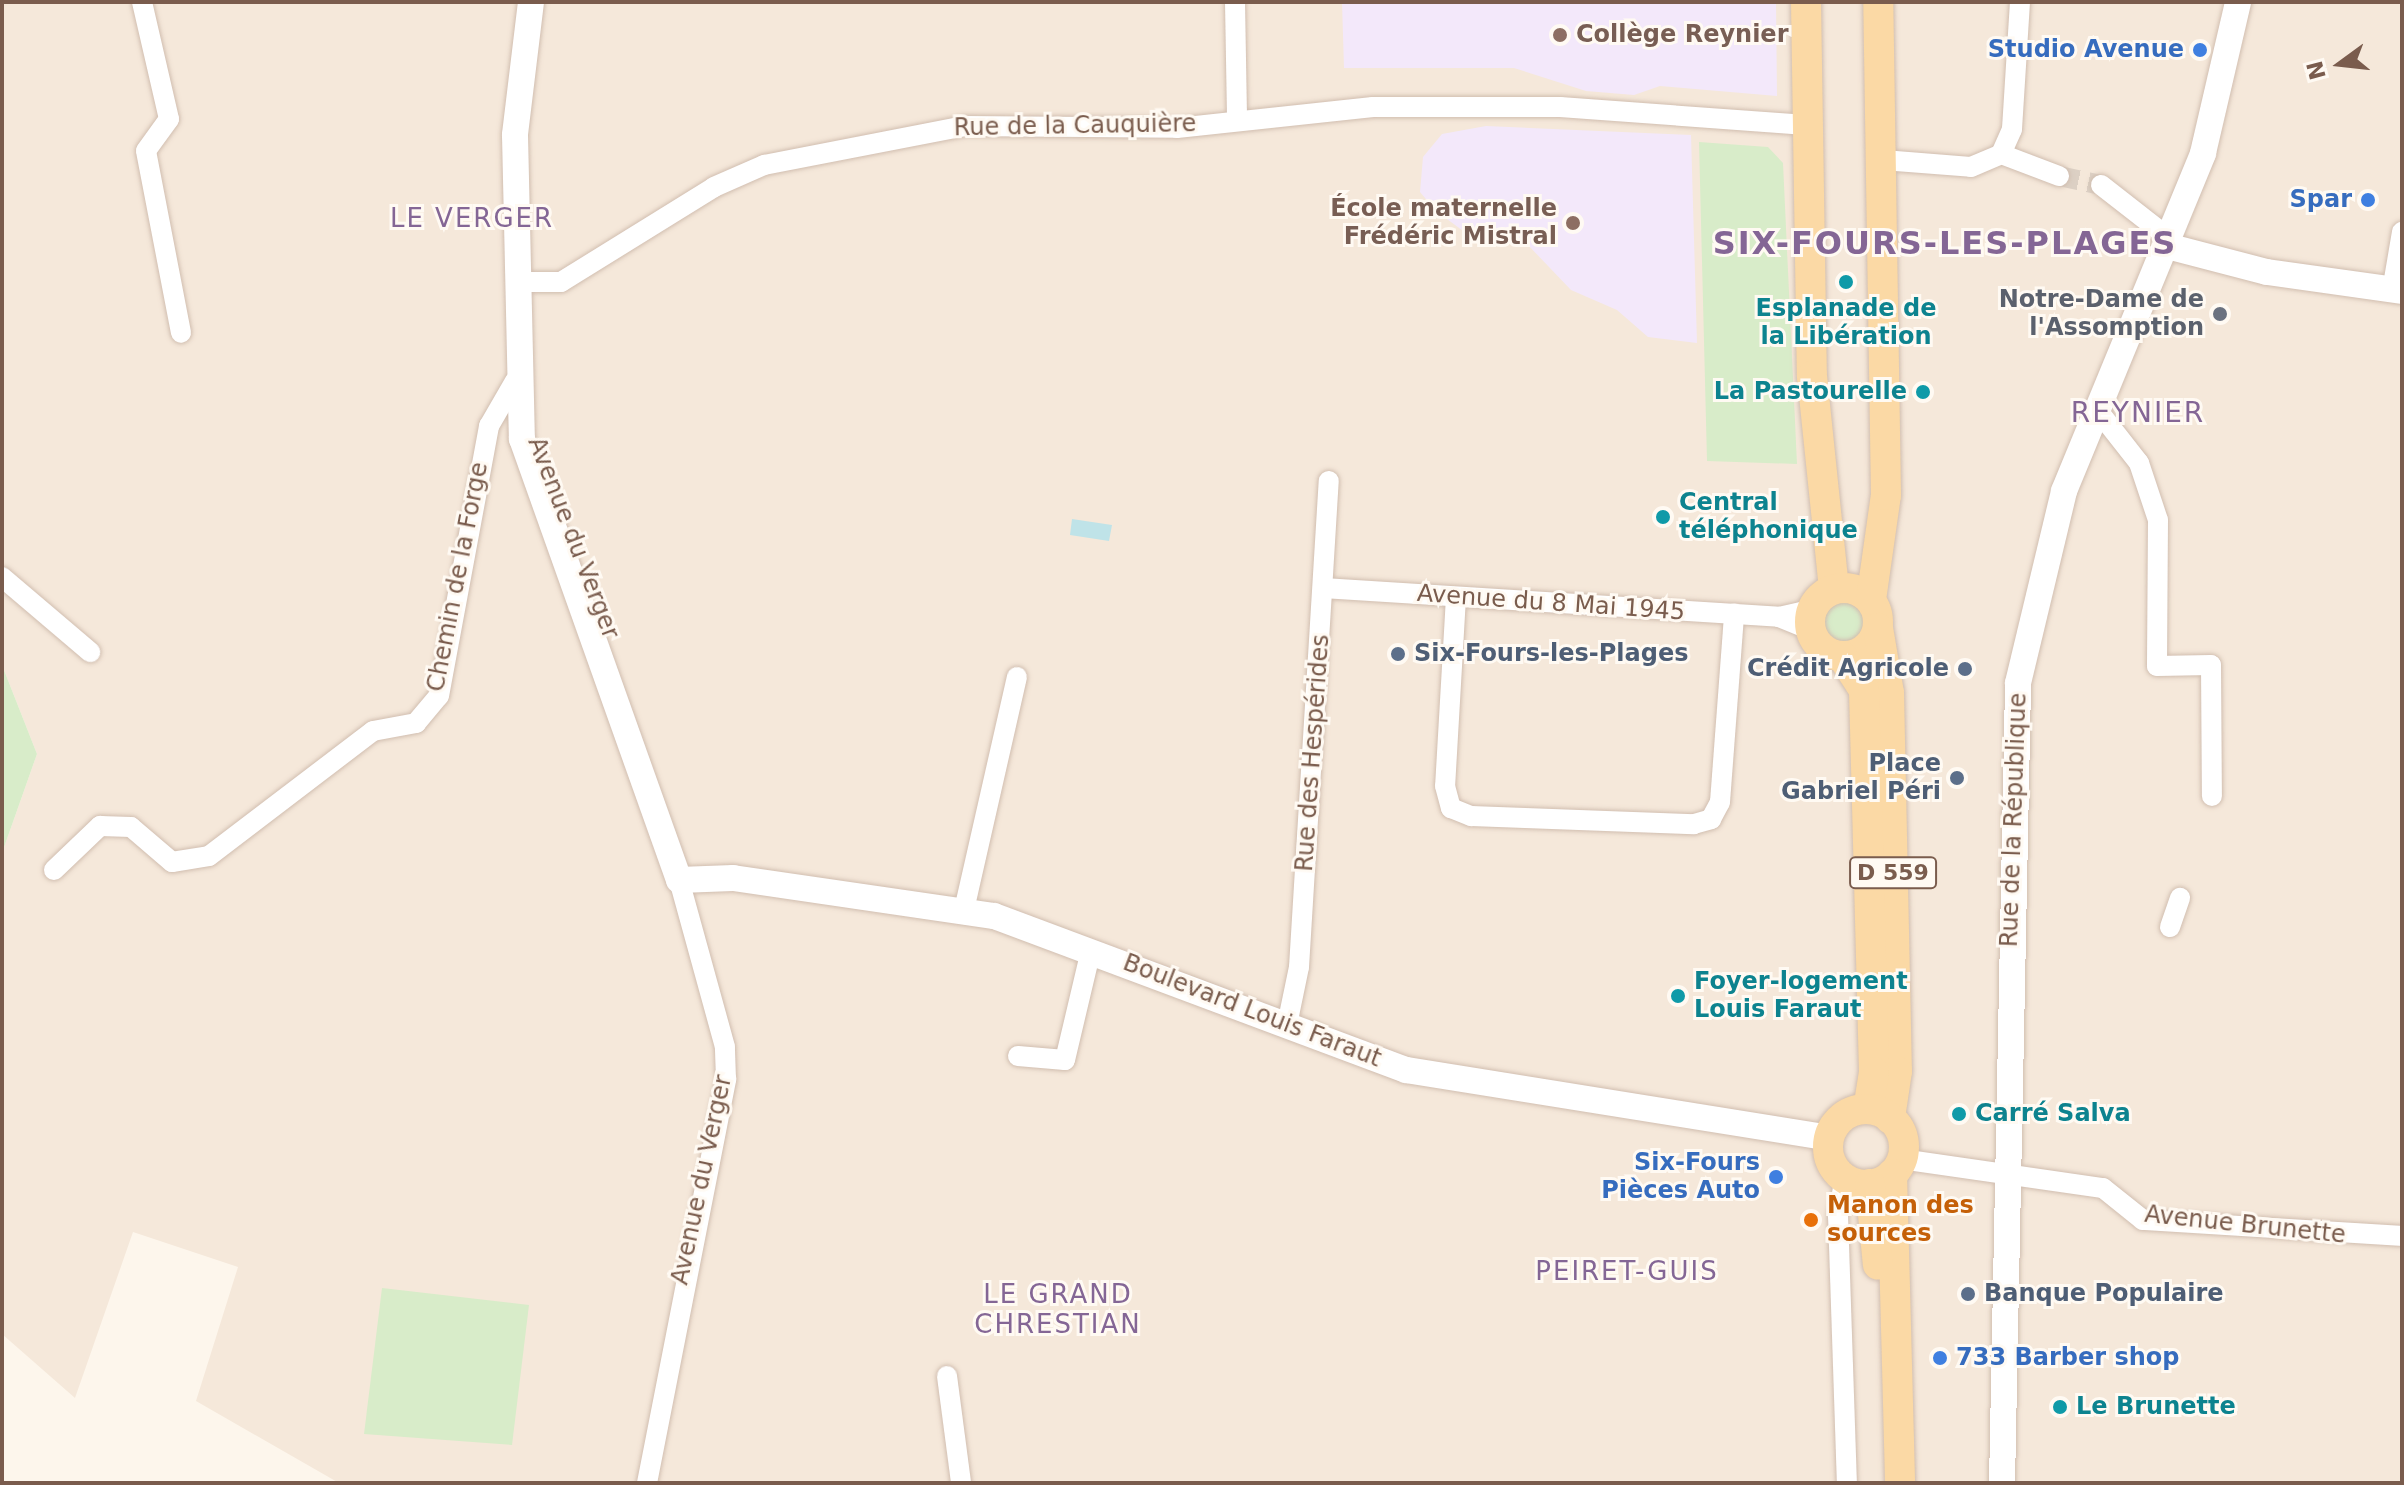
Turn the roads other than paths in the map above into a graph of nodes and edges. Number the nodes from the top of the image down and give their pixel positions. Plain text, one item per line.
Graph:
1 (142, 2) edge
2 (531, 2) edge
3 (1235, 2) edge
4 (1806, 2) edge
5 (1878, 2) edge
6 (2020, 2) edge
7 (2238, 2) edge
8 (1237, 118) junction
9 (1806, 125) junction
10 (2001, 154) junction
11 (1883, 160) junction
12 (2059, 176) tunnel mouth
13 (2101, 185) tunnel mouth
14 (2402, 232) edge
15 (2169, 242) junction
16 (523, 282) junction
17 (2397, 291) edge
18 (181, 333) dead end
19 (515, 381) junction
20 (2099, 412) junction
21 (1329, 481) dead end
22 (2, 577) edge
23 (1323, 588) junction
24 (1456, 597) junction
25 (1819, 609) junction
26 (1734, 614) junction
27 (1874, 614) junction
28 (90, 652) dead end
29 (1842, 656) junction
30 (1017, 677) dead end
31 (2212, 796) dead end
32 (54, 870) dead end
33 (679, 880) junction
34 (2180, 898) dead end
35 (964, 910) junction
36 (2170, 927) dead end
37 (1091, 950) junction
38 (1287, 1025) junction
39 (1018, 1056) dead end
40 (1879, 1113) junction
41 (1829, 1138) junction
42 (2003, 1171) junction
43 (1877, 1174) junction
44 (2402, 1236) edge
45 (947, 1376) dead end
46 (647, 1483) edge
47 (961, 1483) edge
48 (1847, 1483) edge
49 (1883, 1483) edge
50 (1900, 1483) edge
51 (2002, 1483) edge

1 - 18 street
2 - 16 street, Avenue du Verger
3 - 8 street
4 - 9 main road
5 - 11 main road, D 559
6 - 10 street
7 - 15 street, Rue de la République
8 - 9 street, Rue de la Cauquière
8 - 16 street, Rue de la Cauquière
9 - 25 main road
10 - 11 street
10 - 12 street
11 - 27 main road, D 559
13 - 15 street
14 - 17 street
15 - 17 street
15 - 20 street, Rue de la République
16 - 19 street, Avenue du Verger
19 - 32 street, Chemin de la Forge
19 - 33 street, Avenue du Verger
20 - 31 street
20 - 42 street, Rue de la République
21 - 23 street, Rue des Hespérides
22 - 28 street
23 - 24 street, Avenue du 8 Mai 1945
23 - 38 street, Rue des Hespérides
24 - 26 street, Avenue du 8 Mai 1945
24 - 26 street
25 - 26 street, Avenue du 8 Mai 1945
25 - 27 main road
25 - 29 main road
27 - 29 main road
27 - 40 main road, D 559
29 - 40 main road, D 559
30 - 35 street
33 - 35 street, Boulevard Louis Faraut
33 - 46 street, Avenue du Verger
34 - 36 street
35 - 37 street, Boulevard Louis Faraut
37 - 38 street, Boulevard Louis Faraut
37 - 39 street
38 - 41 street, Boulevard Louis Faraut
40 - 41 main road
40 - 43 main road
41 - 43 main road
42 - 43 street, Avenue Brunette
42 - 44 street, Avenue Brunette
42 - 51 street, Rue de la République
43 - 48 street
43 - 49 main road
43 - 50 main road
45 - 47 street

